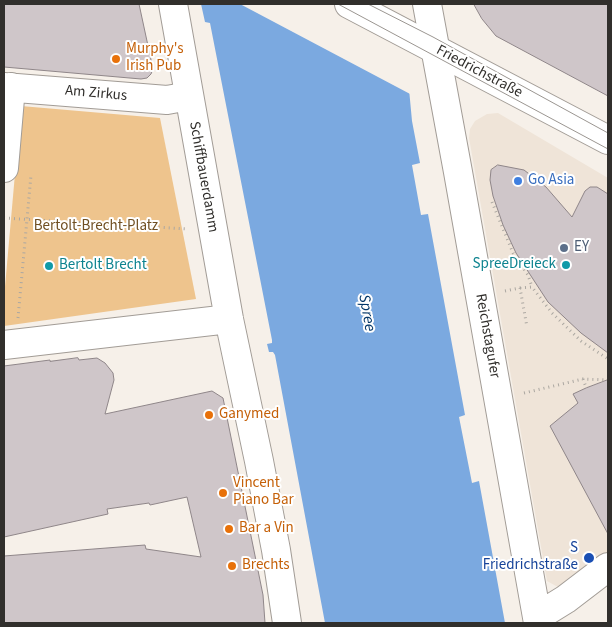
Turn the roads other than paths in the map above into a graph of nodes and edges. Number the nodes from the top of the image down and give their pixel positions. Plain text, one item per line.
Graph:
1 (173, 4) edge
2 (349, 4) edge
3 (427, 4) edge
4 (426, 44) junction
5 (7, 87) edge
6 (189, 96) junction
7 (608, 140) edge
8 (4, 168) edge
9 (229, 319) junction
10 (11, 334) edge
11 (608, 567) edge
12 (537, 620) edge
13 (287, 623) edge

1 - 6 street, Schiffbauerdamm
2 - 4 street, Friedrichstraße
3 - 4 street, Reichstagufer
4 - 7 street, Friedrichstraße
4 - 12 street, Reichstagufer
5 - 6 street, Am Zirkus
5 - 8 street
6 - 9 street, Schiffbauerdamm
9 - 10 street
9 - 13 street, Schiffbauerdamm
11 - 12 street

